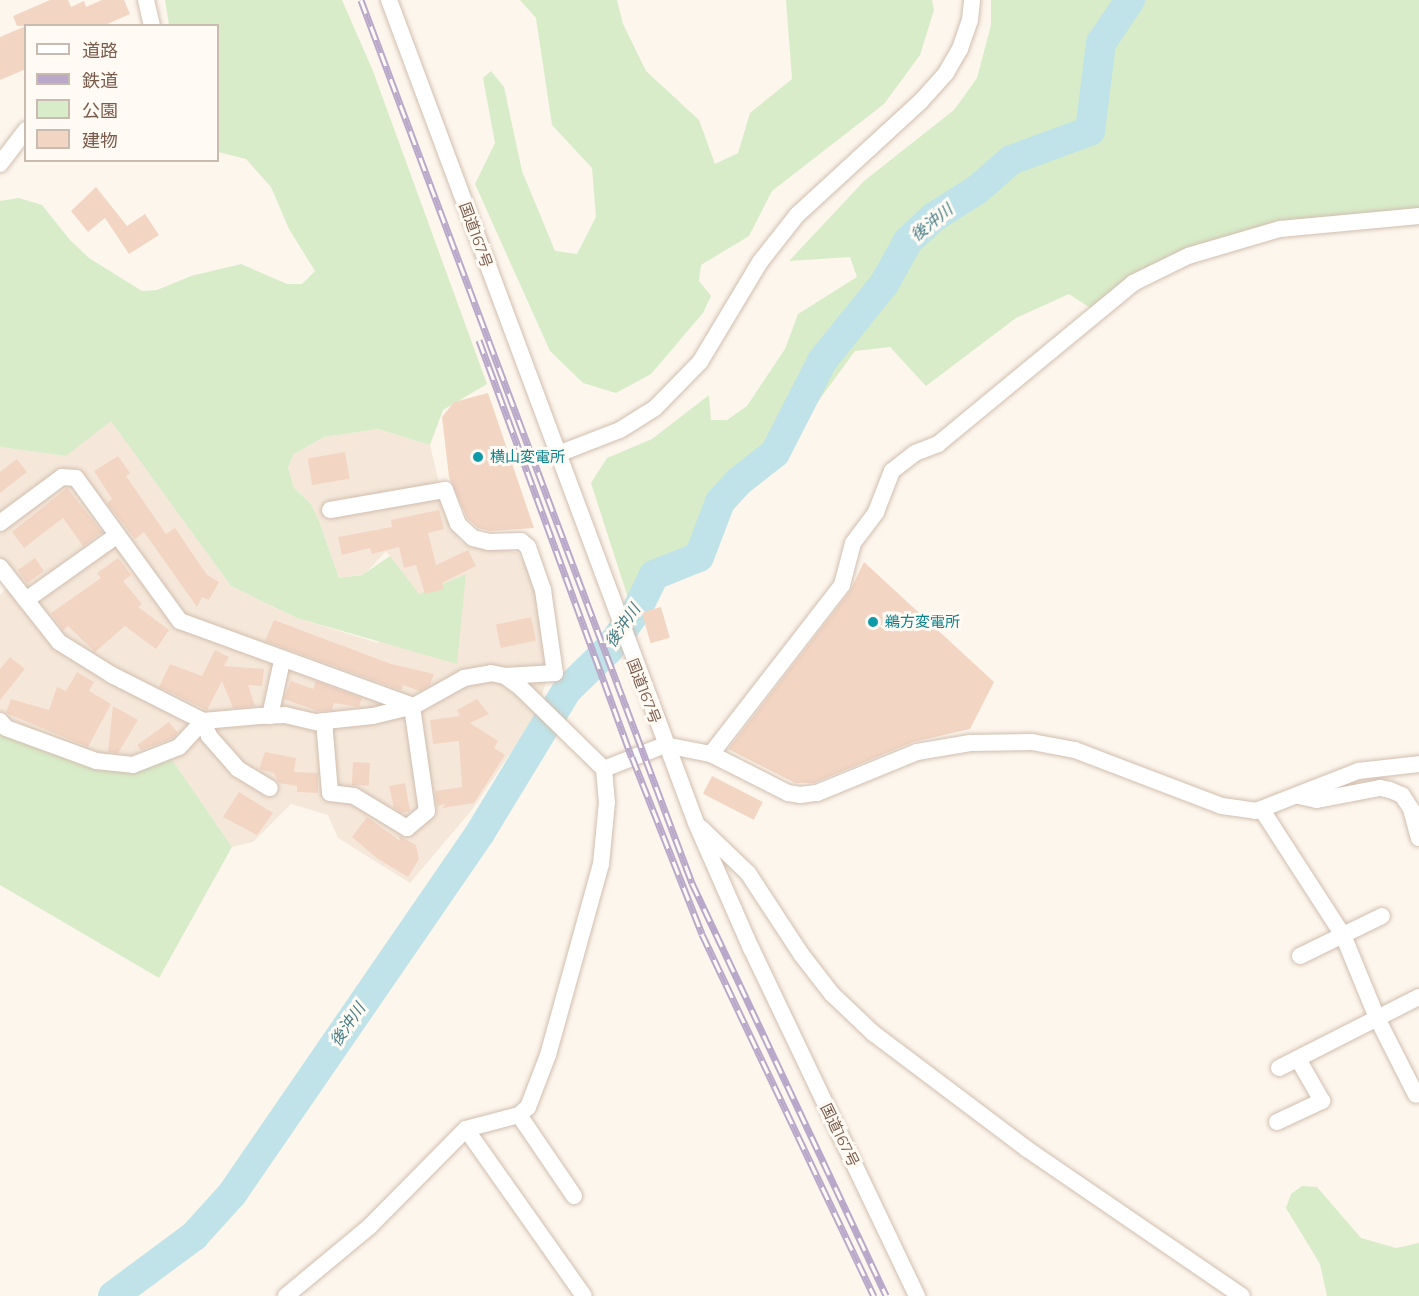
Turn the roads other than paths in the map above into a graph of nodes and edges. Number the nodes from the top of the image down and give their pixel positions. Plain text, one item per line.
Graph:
1 (146, 0) edge
2 (388, 0) edge
3 (972, 0) edge
4 (152, 24) edge
5 (24, 133) edge
6 (0, 164) edge
7 (1419, 216) edge
8 (558, 454) junction
9 (330, 510) dead end
10 (0, 523) edge
11 (116, 536) junction
12 (0, 567) edge
13 (26, 600) junction
14 (282, 661) junction
15 (505, 676) junction
16 (413, 707) junction
17 (270, 716) junction
18 (0, 721) edge
19 (203, 721) junction
20 (324, 721) junction
21 (665, 745) junction
22 (711, 754) junction
23 (1419, 764) edge
24 (604, 769) junction
25 (270, 788) dead end
26 (1299, 796) junction
27 (1262, 810) junction
28 (696, 823) junction
29 (1419, 838) edge
30 (1382, 916) dead end
31 (1343, 935) junction
32 (1300, 956) dead end
33 (1419, 997) edge
34 (1377, 1018) junction
35 (1299, 1059) junction
36 (1279, 1068) dead end
37 (1416, 1095) dead end
38 (519, 1115) junction
39 (1277, 1122) dead end
40 (466, 1129) junction
41 (574, 1196) dead end
42 (286, 1296) edge
43 (584, 1296) edge
44 (917, 1296) edge
45 (1242, 1296) edge

1 - 4 street
2 - 8 street, 国道167号
3 - 8 street
5 - 6 street
7 - 22 street
8 - 21 street, 国道167号
9 - 15 street
10 - 11 street
11 - 13 street
11 - 14 street
12 - 13 street
13 - 19 street
14 - 16 street
14 - 17 street
15 - 16 street
15 - 24 street
16 - 20 street
16 - 20 street
17 - 19 street
17 - 20 street
18 - 19 street
19 - 25 street
21 - 22 street
21 - 24 street
21 - 28 street, 国道167号
22 - 27 street
23 - 26 street
24 - 38 street
26 - 27 street
26 - 29 street
27 - 31 street
28 - 44 street, 国道167号
28 - 45 street
30 - 31 street
31 - 32 street
31 - 34 street
33 - 34 street
34 - 35 street
34 - 37 street
35 - 36 street
35 - 39 street
38 - 40 street
38 - 41 street
40 - 42 street
40 - 43 street

